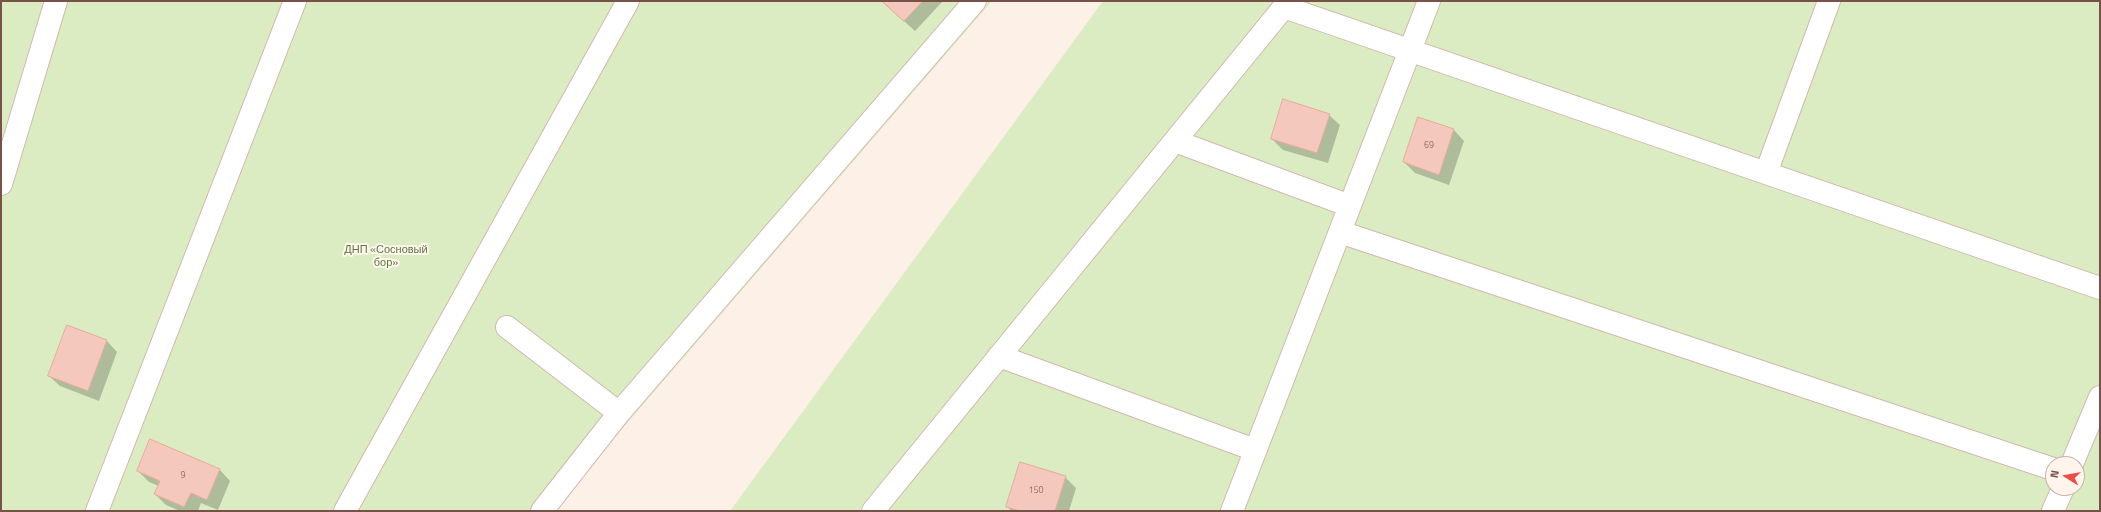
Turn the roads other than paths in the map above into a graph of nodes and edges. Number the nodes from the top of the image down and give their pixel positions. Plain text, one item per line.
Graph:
1 (56, 1) edge
2 (296, 1) edge
3 (628, 1) edge
4 (975, 1) edge
5 (1429, 1) edge
6 (1829, 1) edge
7 (1410, 51) junction
8 (1175, 141) junction
9 (1766, 173) junction
10 (1, 184) edge
11 (1350, 206) junction
12 (1340, 232) junction
13 (2100, 288) edge
14 (506, 327) dead end
15 (999, 356) junction
16 (2100, 397) edge
17 (618, 413) junction
18 (1255, 450) junction
19 (2075, 456) edge
20 (2045, 466) edge
21 (2059, 496) edge
22 (1238, 509) edge
23 (97, 511) edge
24 (345, 511) edge
25 (542, 511) edge
26 (873, 511) edge
27 (2053, 511) edge

1 - 10 lane
2 - 23 lane
3 - 24 lane
4 - 17 lane
5 - 7 lane
6 - 9 lane
7 - 8 lane
7 - 9 lane
7 - 11 lane
8 - 11 lane
8 - 15 lane
9 - 13 lane
11 - 12 lane
12 - 18 lane
12 - 20 lane
14 - 17 lane
15 - 18 lane
15 - 26 lane
16 - 19 lane
17 - 25 lane
18 - 22 lane
21 - 27 lane

